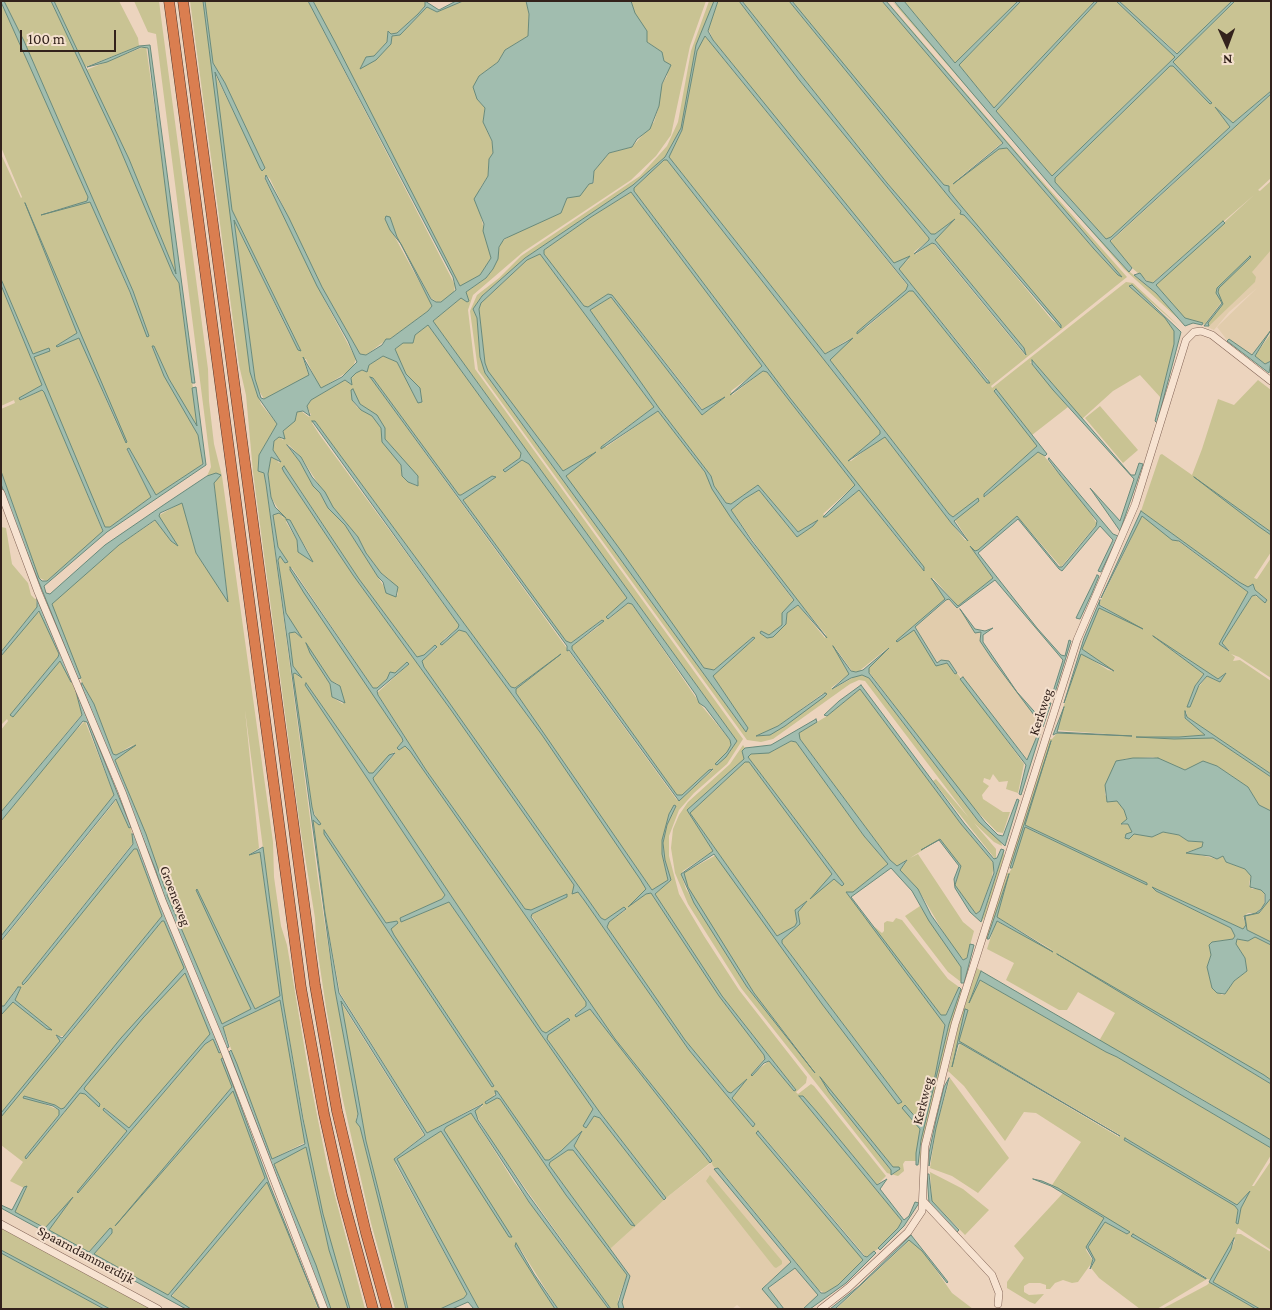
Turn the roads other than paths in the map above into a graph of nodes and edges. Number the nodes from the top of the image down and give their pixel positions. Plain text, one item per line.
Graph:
1 (169, 1) edge
2 (183, 1) edge
3 (1271, 381) edge
4 (1, 493) edge
5 (924, 1202) junction
6 (934, 1216) junction
7 (919, 1218) junction
8 (1, 1224) edge
9 (998, 1304) dead end
10 (158, 1309) edge
11 (324, 1309) edge
12 (373, 1309) edge
13 (387, 1309) edge
14 (821, 1309) edge

1 - 12 highway
2 - 13 highway
3 - 5 street, Kerkweg
4 - 11 street, Groeneweg
5 - 6 street
5 - 7 street, Kerkweg
6 - 7 street
6 - 9 street
7 - 14 street, Kerkweg
8 - 10 street, Spaarndammerdijk

